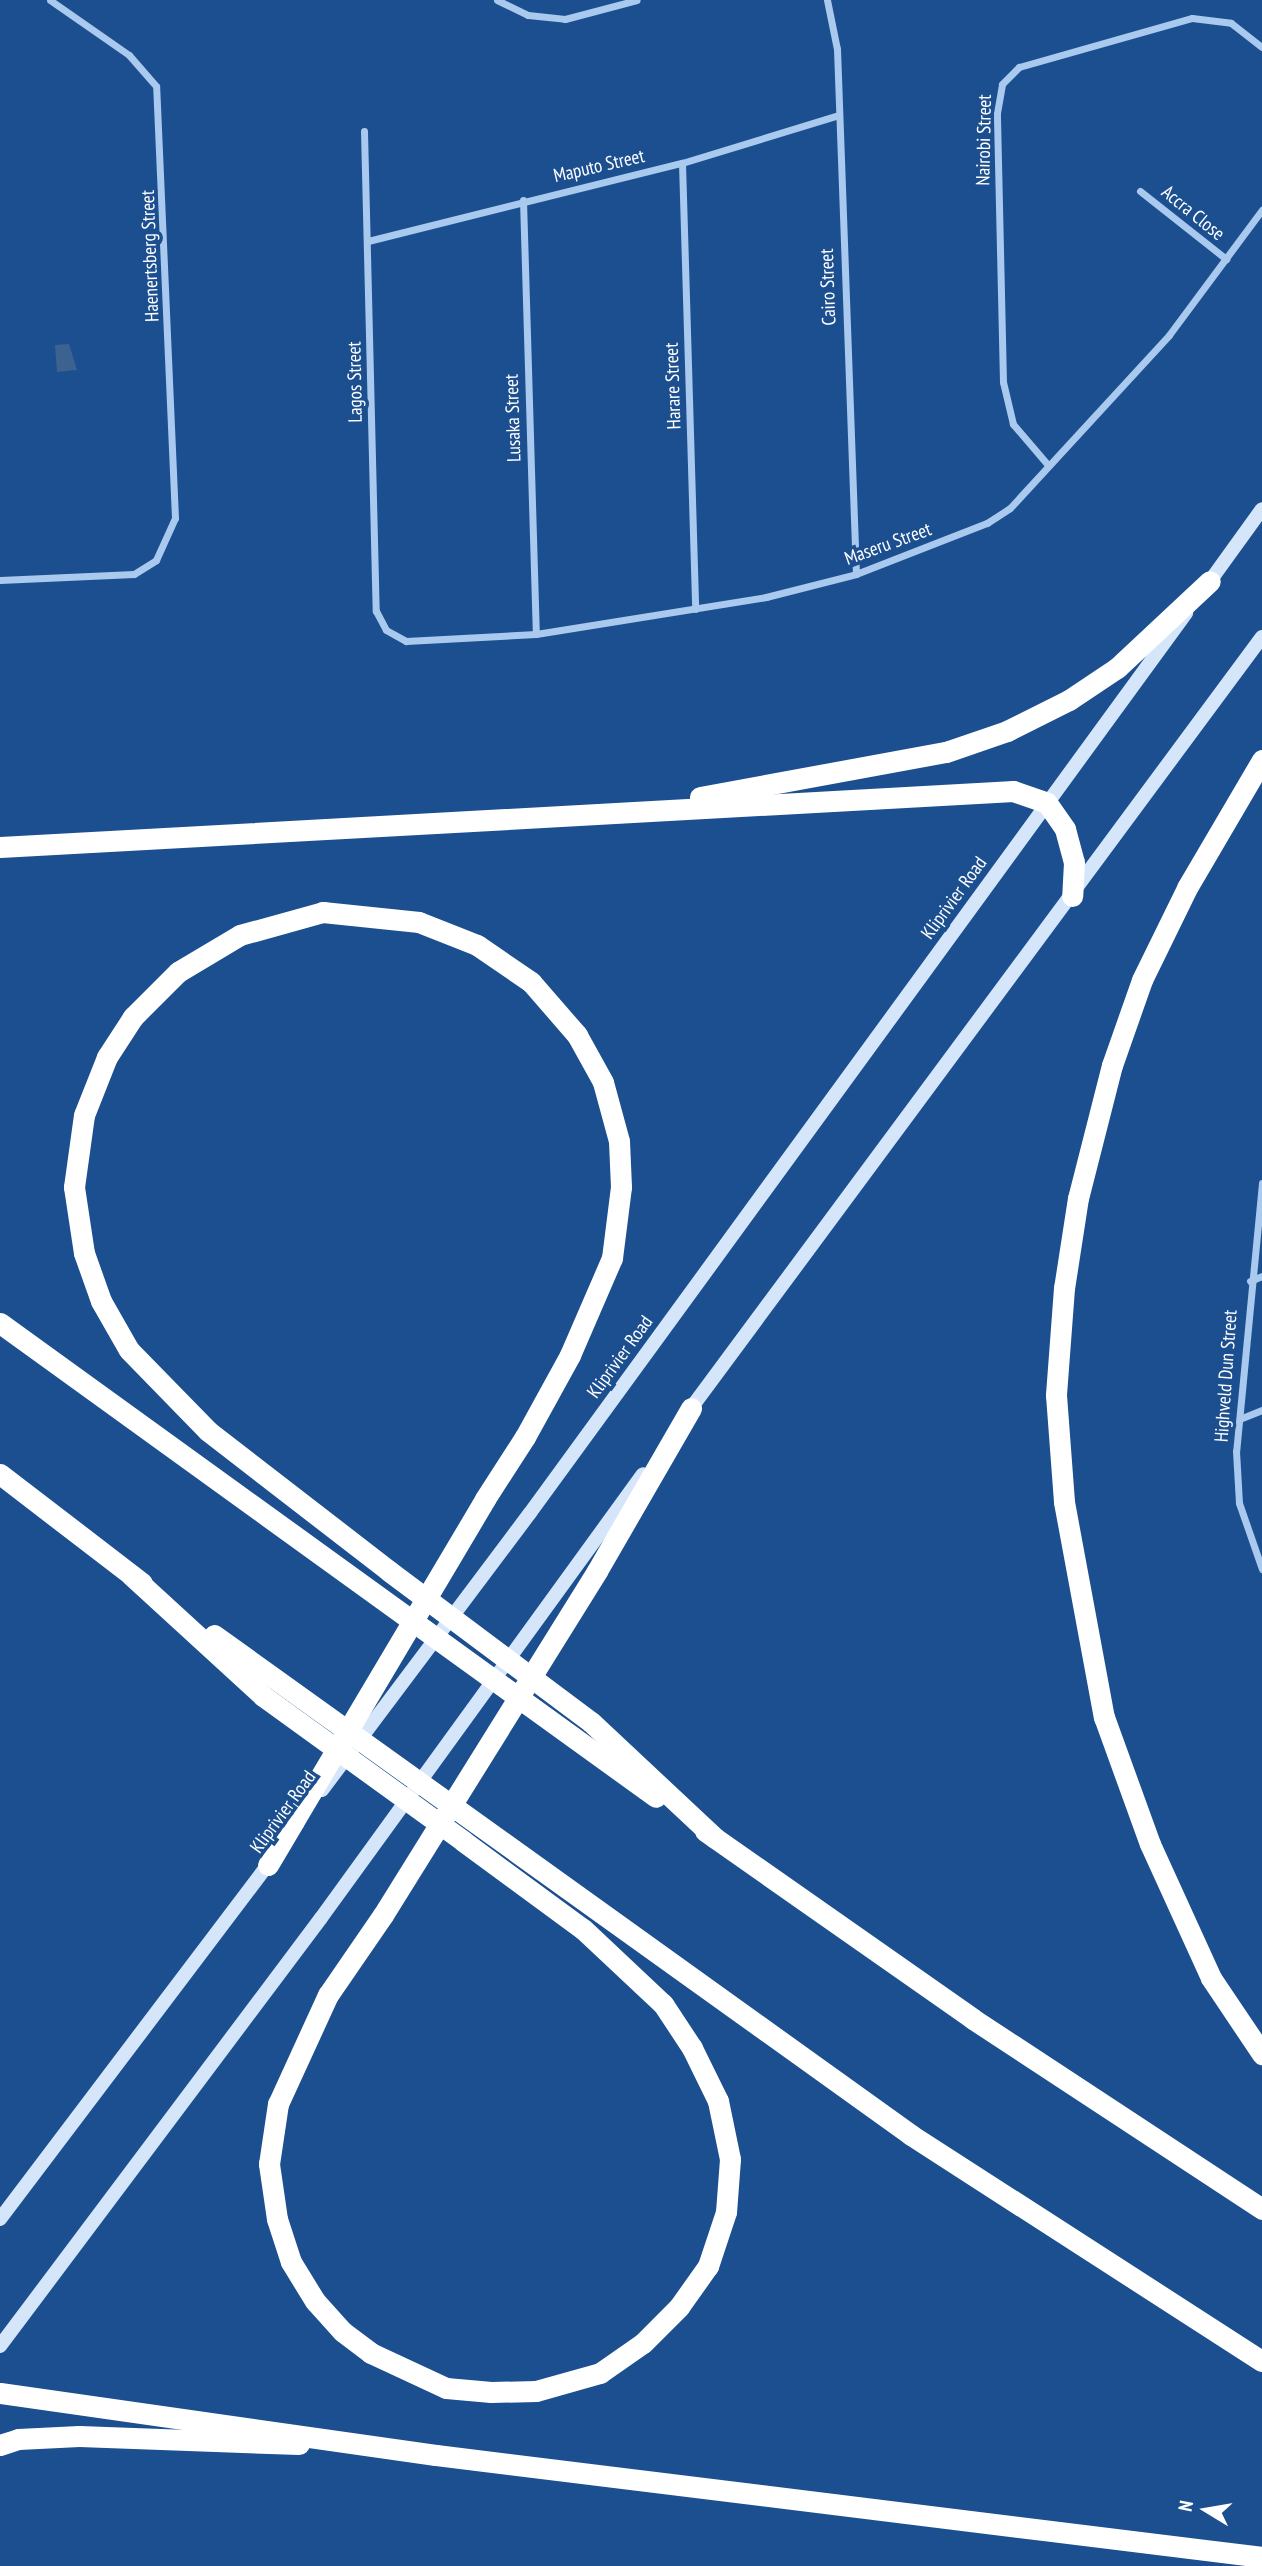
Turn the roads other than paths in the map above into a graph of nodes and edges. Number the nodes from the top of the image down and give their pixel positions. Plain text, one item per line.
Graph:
1 (50, 0) edge
2 (497, 0) edge
3 (638, 0) edge
4 (827, 0) edge
5 (1262, 47) edge
6 (836, 116) junction
7 (364, 131) dead end
8 (682, 163) junction
9 (1140, 191) dead end
10 (523, 200) junction
11 (1262, 210) edge
12 (368, 241) junction
13 (1226, 259) junction
14 (1048, 465) junction
15 (1262, 509) edge
16 (856, 574) junction
17 (0, 580) edge
18 (1210, 581) junction
19 (695, 609) junction
20 (386, 630) joint
21 (536, 634) junction
22 (1262, 637) edge
23 (1262, 760) edge
24 (1047, 803) junction
25 (643, 808) junction
26 (0, 846) edge
27 (1072, 896) junction
28 (1262, 1182) edge
29 (1262, 1276) edge
30 (1250, 1281) junction
31 (0, 1322) edge
32 (691, 1408) joint
33 (1262, 1410) edge
34 (1242, 1418) junction
35 (0, 1474) edge
36 (1262, 1547) edge
37 (1254, 1550) junction
38 (588, 1567) junction
39 (1262, 1569) edge
40 (131, 1575) junction
41 (295, 1823) junction
42 (715, 1838) junction
43 (268, 1865) joint
44 (1262, 2054) edge
45 (1262, 2209) edge
46 (0, 2219) edge
47 (0, 2346) edge
48 (1262, 2361) edge
49 (0, 2393) edge
50 (381, 2444) junction
51 (0, 2445) edge
52 (1262, 2557) edge

1 - 17 street, Haenertsberg Street
2 - 3 street
4 - 6 street, Cairo Street
5 - 14 street, Nairobi Street
6 - 8 street, Maputo Street
6 - 16 street, Cairo Street
7 - 12 street, Lagos Street
8 - 10 street, Maputo Street
8 - 19 street, Harare Street
9 - 13 street, Accra Close
10 - 12 street, Maputo Street
10 - 21 street, Lusaka Street
11 - 13 street, Maseru Street
12 - 20 street, Lagos Street
13 - 14 street, Maseru Street
14 - 16 street, Maseru Street
15 - 18 main road, Kliprivier Road
16 - 19 street, Maseru Street
18 - 24 main road, Kliprivier Road
18 - 25 highway
19 - 21 street, Maseru Street
20 - 21 street, Maseru Street
22 - 27 main road
23 - 44 highway
24 - 25 highway
24 - 27 highway
24 - 41 main road, Kliprivier Road
25 - 26 highway
27 - 32 main road
28 - 30 street, Highveld Dun Street
29 - 30 street
30 - 34 street, Highveld Dun Street
31 - 42 highway
32 - 38 highway
33 - 34 street
34 - 37 street, Highveld Dun Street
35 - 40 highway
36 - 37 street
37 - 39 street, Highveld Dun Street
38 - 40 highway
38 - 47 main road
40 - 48 highway
41 - 42 highway
41 - 43 highway
42 - 45 highway
43 - 46 main road, Kliprivier Road
49 - 50 highway
50 - 51 highway
50 - 52 highway

